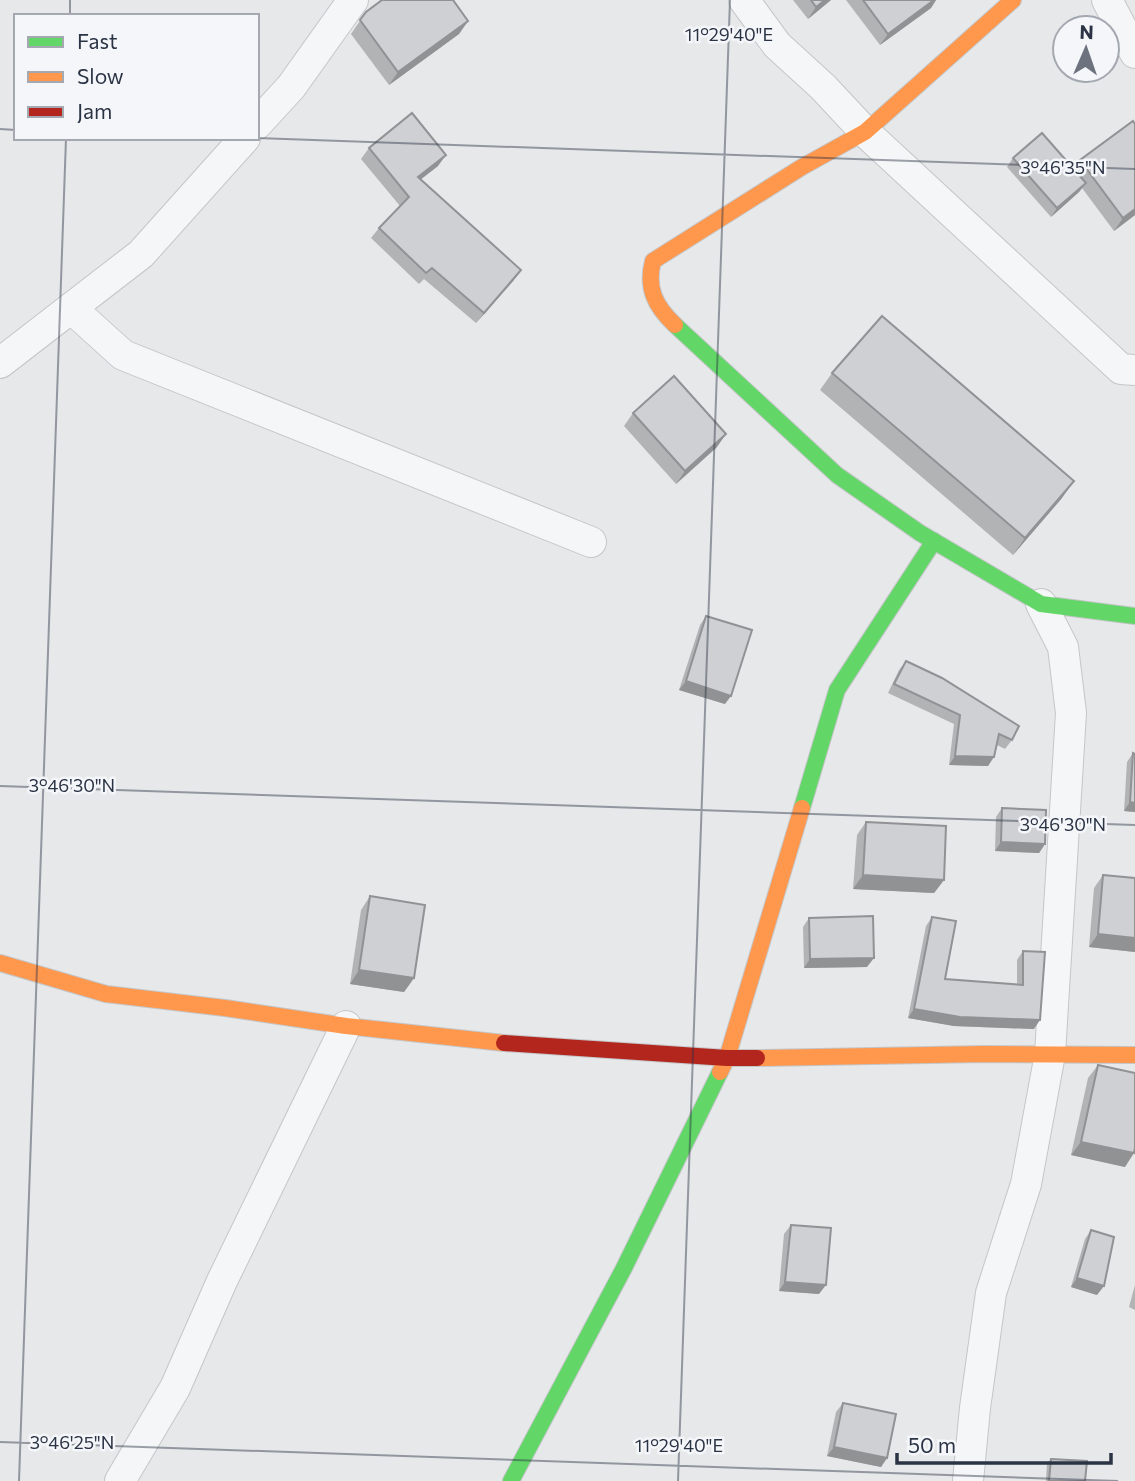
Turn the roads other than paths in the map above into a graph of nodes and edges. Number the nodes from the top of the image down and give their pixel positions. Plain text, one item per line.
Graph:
1 (353, 0) edge
2 (744, 0) edge
3 (1013, 0) edge
4 (1107, 0) edge
5 (1135, 53) edge
6 (259, 122) edge
7 (864, 132) junction
8 (243, 140) edge
9 (71, 308) junction
10 (0, 363) edge
11 (1135, 370) edge
12 (934, 541) junction
13 (591, 542) dead end
14 (1041, 604) junction
15 (1135, 616) edge
16 (0, 964) edge
17 (346, 1026) junction
18 (1050, 1054) junction
19 (1135, 1055) edge
20 (727, 1058) junction
21 (120, 1481) edge
22 (511, 1481) edge
23 (968, 1481) edge

1 - 6 street
2 - 7 street
3 - 7 street
4 - 5 street
7 - 11 street
7 - 12 street
8 - 9 street
9 - 10 street
9 - 13 street
12 - 14 street
12 - 20 street
14 - 15 street
14 - 18 street
16 - 17 street
17 - 20 street
17 - 21 street
18 - 19 street
18 - 20 street
18 - 23 street
20 - 22 street

